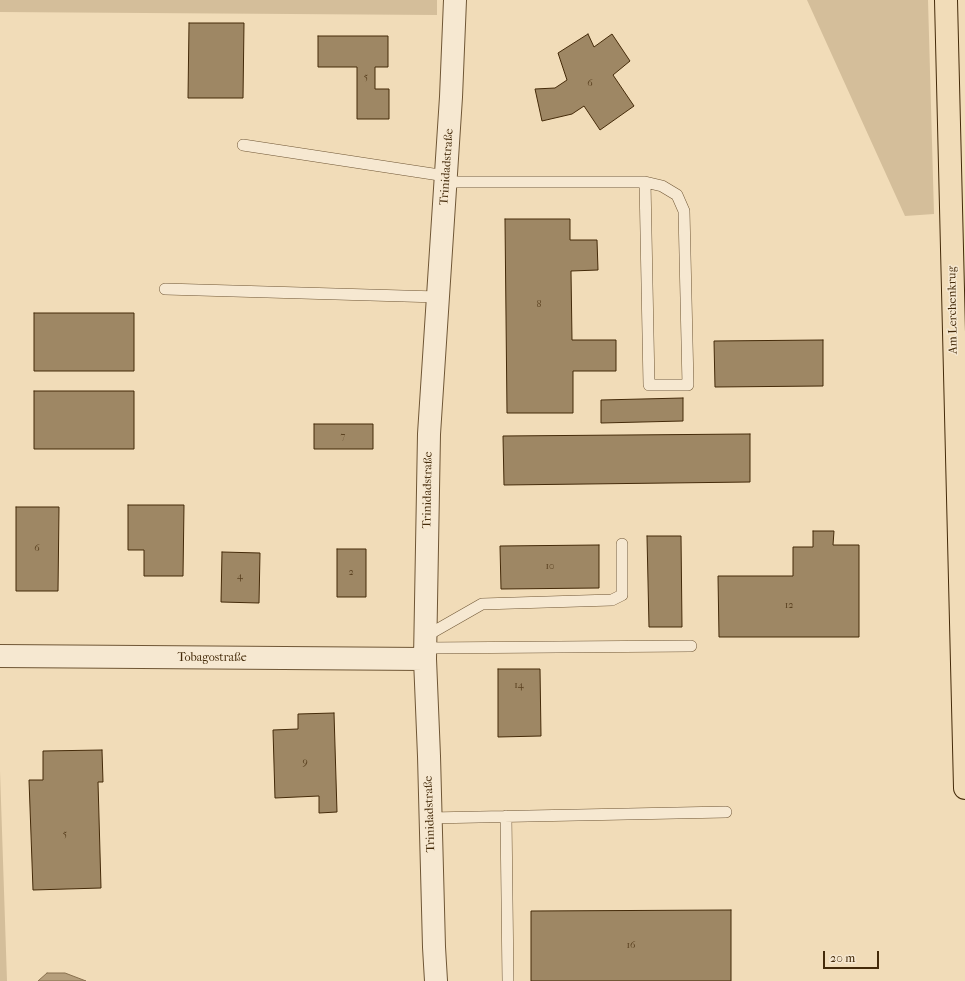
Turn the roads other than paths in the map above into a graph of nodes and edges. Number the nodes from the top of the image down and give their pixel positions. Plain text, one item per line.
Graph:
1 (455, 0) edge
2 (946, 0) edge
3 (243, 145) dead end
4 (446, 179) junction
5 (645, 182) junction
6 (165, 289) dead end
7 (438, 297) junction
8 (622, 544) dead end
9 (691, 646) dead end
10 (425, 648) junction
11 (0, 656) edge
12 (965, 788) edge
13 (726, 812) dead end
14 (506, 816) junction
15 (430, 818) junction
16 (436, 981) edge
17 (508, 981) edge

1 - 4 street, Trinidadstraße
2 - 12 main road, Am Lerchenkrug
3 - 4 lane
4 - 5 lane
4 - 7 street, Trinidadstraße
5 - 5 lane
6 - 7 lane
7 - 10 street, Trinidadstraße
8 - 10 lane
9 - 10 lane
10 - 11 street, Tobagostraße
10 - 15 street, Trinidadstraße
13 - 14 lane
14 - 15 lane
14 - 17 lane
15 - 16 street, Trinidadstraße

